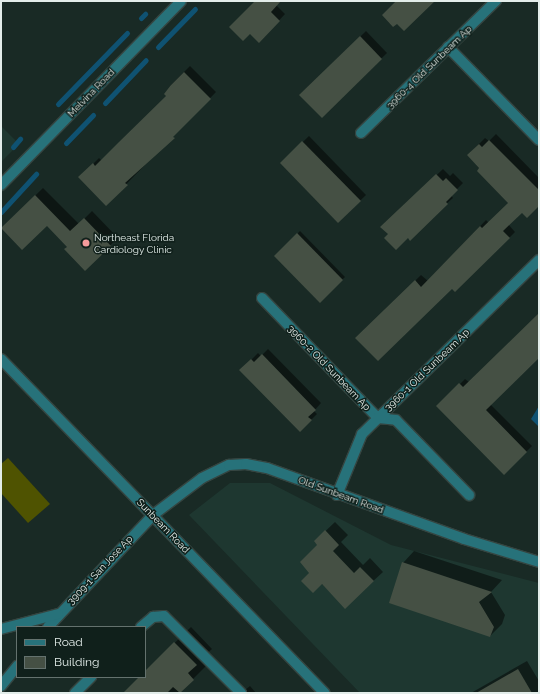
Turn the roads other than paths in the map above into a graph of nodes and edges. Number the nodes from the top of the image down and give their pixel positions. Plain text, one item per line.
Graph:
1 (181, 1) edge
2 (496, 1) edge
3 (448, 47) junction
4 (361, 133) dead end
5 (539, 140) edge
6 (1, 185) edge
7 (539, 260) edge
8 (262, 298) dead end
9 (1, 359) edge
10 (378, 418) junction
11 (337, 495) junction
12 (469, 495) dead end
13 (153, 516) junction
14 (539, 562) edge
15 (58, 614) junction
16 (49, 626) edge
17 (142, 626) edge
18 (1, 629) edge
19 (16, 667) edge
20 (90, 678) edge
21 (1, 686) edge
22 (75, 693) edge
23 (240, 693) edge
24 (325, 693) edge

1 - 6 street, Melvina Road
2 - 3 street, 3960-4 Old Sunbeam Ap
3 - 4 street, 3960-4 Old Sunbeam Ap
3 - 5 street
7 - 10 street, 3960-1 Old Sunbeam Ap
8 - 10 street, 3960-2 Old Sunbeam Ap
9 - 13 street, Sunbeam Road
10 - 11 street, 3960-1 Old Sunbeam Ap
10 - 12 street, 3960-2 Old Sunbeam Ap
11 - 13 street, Old Sunbeam Road
11 - 14 street, Old Sunbeam Road
13 - 15 street, 3909-1 San Jose Ap
13 - 24 street, Sunbeam Road
15 - 16 street, 3909-1 San Jose Ap
15 - 18 street
17 - 23 street
19 - 21 street
20 - 22 street

